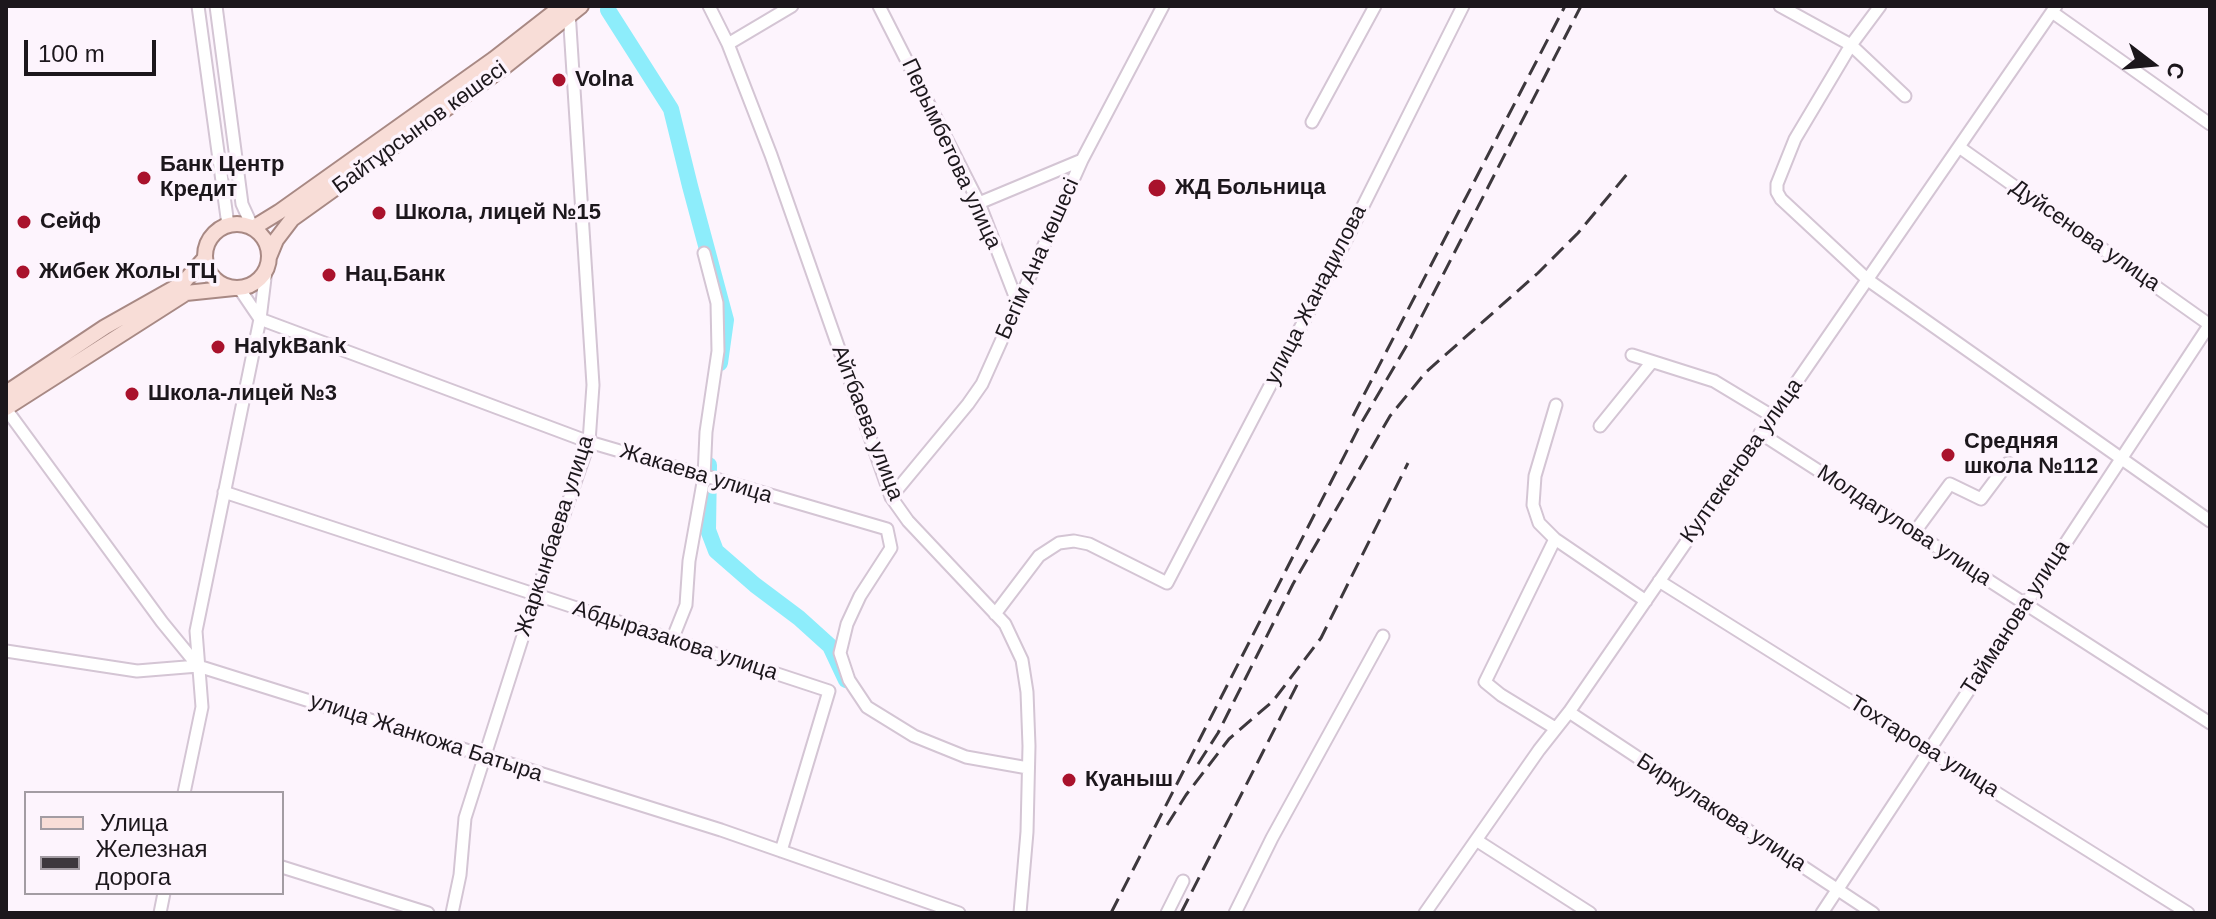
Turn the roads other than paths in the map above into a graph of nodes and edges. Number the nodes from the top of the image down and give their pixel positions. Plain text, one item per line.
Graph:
1 (198, 6) edge
2 (216, 6) edge
3 (709, 6) edge
4 (792, 6) edge
5 (879, 6) edge
6 (1163, 6) edge
7 (1375, 6) edge
8 (1463, 6) edge
9 (1781, 6) edge
10 (1880, 6) edge
11 (570, 8) edge
12 (2054, 9) edge
13 (728, 44) junction
14 (1851, 45) junction
15 (1905, 96) dead end
16 (1312, 122) dead end
17 (2210, 124) edge
18 (1959, 147) junction
19 (1082, 160) junction
20 (979, 203) junction
21 (228, 225) junction
22 (253, 228) junction
23 (704, 253) dead end
24 (205, 258) junction
25 (267, 264) junction
26 (1868, 280) junction
27 (237, 288) junction
28 (1018, 304) junction
29 (260, 319) junction
30 (2210, 324) edge
31 (1632, 355) dead end
32 (1651, 363) junction
33 (6, 393) edge
34 (1556, 405) dead end
35 (6, 408) edge
36 (1772, 416) junction
37 (1600, 426) dead end
38 (1760, 433) junction
39 (589, 442) junction
40 (2121, 459) junction
41 (2008, 463) dead end
42 (704, 477) junction
43 (224, 492) junction
44 (891, 497) junction
45 (900, 510) junction
46 (2210, 521) edge
47 (887, 529) junction
48 (1914, 533) junction
49 (1555, 539) junction
50 (1659, 581) junction
51 (536, 595) junction
52 (1646, 601) junction
53 (2025, 604) junction
54 (995, 614) junction
55 (1383, 636) dead end
56 (672, 640) junction
57 (6, 651) edge
58 (198, 666) junction
59 (1569, 712) junction
60 (2210, 723) edge
61 (1555, 728) junction
62 (1929, 750) junction
63 (483, 757) junction
64 (1028, 768) junction
65 (184, 791) edge
66 (1476, 840) junction
67 (781, 851) junction
68 (284, 868) edge
69 (1183, 881) dead end
70 (1837, 889) junction
71 (428, 913) edge
72 (452, 913) edge
73 (959, 913) edge
74 (1020, 913) edge
75 (1167, 913) edge
76 (1235, 913) edge
77 (1425, 913) edge
78 (1590, 913) edge
79 (1822, 913) edge
80 (1873, 913) edge
81 (2188, 913) edge

1 - 21 street
2 - 22 street
3 - 13 street, Айтбаева улица
4 - 13 street
5 - 20 street, Перымбетова улица
6 - 19 street, Бегім Ана көшесі
7 - 16 street
8 - 54 street, улица Жанадилова
9 - 14 street
10 - 14 street
11 - 22 main road, Байтұрсынов көшесі
11 - 25 main road, Байтұрсынов көшесі
11 - 39 street, Жаркынбаева улица
12 - 17 street
12 - 18 street, Култекенова улица
13 - 44 street, Айтбаева улица
14 - 15 street
14 - 26 street
18 - 26 street, Култекенова улица
18 - 30 street, Дуйсенова улица
19 - 20 street
19 - 28 street, Бегім Ана көшесі
20 - 28 street, Перымбетова улица
21 - 22 main road
21 - 24 main road
22 - 25 main road
23 - 42 street
24 - 27 main road
24 - 33 main road
25 - 27 main road
25 - 29 street
26 - 36 street, Култекенова улица
26 - 40 street
27 - 29 street
27 - 35 main road
28 - 44 street, Бегім Ана көшесі
29 - 39 street, Жакаева улица
29 - 43 street
30 - 40 street, Тайманова улица
31 - 32 street
32 - 36 street
32 - 37 street
34 - 49 street
35 - 58 street
36 - 38 street, Култекенова улица
38 - 48 street, Молдагулова улица
38 - 50 street, Култекенова улица
39 - 42 street, Жакаева улица
39 - 51 street, Жаркынбаева улица
40 - 46 street
40 - 53 street, Тайманова улица
41 - 48 street
42 - 47 street, Жакаева улица
42 - 56 street
43 - 51 street, Абдыразакова улица
43 - 58 street
44 - 45 street, Айтбаева улица
45 - 47 street
45 - 54 street, Айтбаева улица
47 - 64 street
48 - 53 street, Молдагулова улица
49 - 52 street
49 - 61 street
50 - 52 street, Култекенова улица
50 - 62 street, Тохтарова улица
51 - 56 street, Абдыразакова улица
51 - 63 street, Жаркынбаева улица
52 - 59 street, Култекенова улица
53 - 60 street, Молдагулова улица
53 - 62 street, Тайманова улица
54 - 64 street, Айтбаева улица
55 - 76 street
56 - 67 street, Абдыразакова улица
57 - 58 street
58 - 63 street, улица Жанкожа Батыра
58 - 65 street
59 - 61 street, Култекенова улица
59 - 70 street, Биркулакова улица
61 - 66 street, Култекенова улица
62 - 70 street, Тайманова улица
62 - 81 street, Тохтарова улица
63 - 67 street, улица Жанкожа Батыра
63 - 72 street, Жаркынбаева улица
64 - 74 street, Айтбаева улица
66 - 77 street, Култекенова улица
66 - 78 street
67 - 73 street, улица Жанкожа Батыра
68 - 71 street
69 - 75 street
70 - 79 street, Тайманова улица
70 - 80 street, Биркулакова улица

